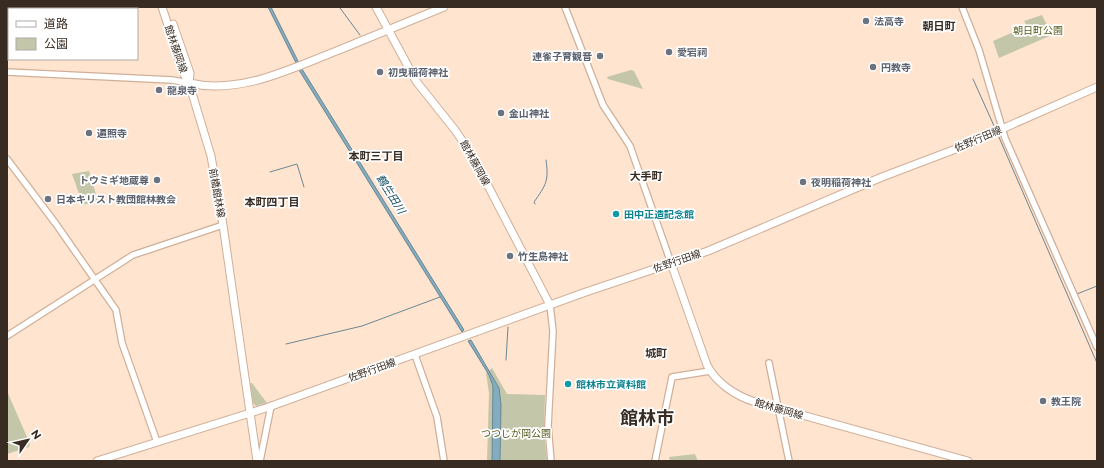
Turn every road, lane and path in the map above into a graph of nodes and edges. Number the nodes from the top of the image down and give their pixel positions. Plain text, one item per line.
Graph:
1 (162, 7) edge
2 (167, 7) edge
3 (376, 7) edge
4 (444, 7) edge
5 (566, 7) edge
6 (962, 7) edge
7 (388, 30) junction
8 (7, 72) edge
9 (189, 83) junction
10 (1097, 86) edge
11 (1002, 129) junction
12 (7, 159) edge
13 (223, 225) junction
14 (671, 263) junction
15 (95, 280) junction
16 (550, 305) junction
17 (7, 336) edge
18 (1097, 347) edge
19 (415, 355) junction
20 (769, 363) dead end
21 (710, 371) junction
22 (272, 406) junction
23 (778, 408) junction
24 (249, 414) junction
25 (156, 442) junction
26 (97, 461) edge
27 (257, 461) edge
28 (260, 461) edge
29 (444, 461) edge
30 (551, 461) edge
31 (655, 461) edge
32 (789, 461) edge
33 (968, 461) edge

1 - 9 main road, 館林藤岡線
2 - 9 main road, 館林藤岡線
3 - 7 main road, 館林藤岡線
4 - 7 main road
5 - 14 street
6 - 11 street
7 - 9 main road
7 - 16 main road, 館林藤岡線
8 - 9 street
9 - 13 main road, 前橋館林線
10 - 11 main road, 佐野行田線
11 - 14 main road, 佐野行田線
11 - 18 street
12 - 15 street
13 - 15 street
13 - 24 main road, 前橋館林線
14 - 16 main road, 佐野行田線
14 - 21 main road, 館林藤岡線
15 - 17 street
15 - 25 street
16 - 19 main road, 佐野行田線
16 - 30 street
19 - 22 main road, 佐野行田線
19 - 29 street
20 - 23 street
21 - 23 main road, 館林藤岡線
21 - 31 street
22 - 24 main road, 佐野行田線
22 - 28 street
23 - 32 street
23 - 33 main road, 館林藤岡線
24 - 25 main road
24 - 27 main road, 前橋館林線
25 - 26 main road

